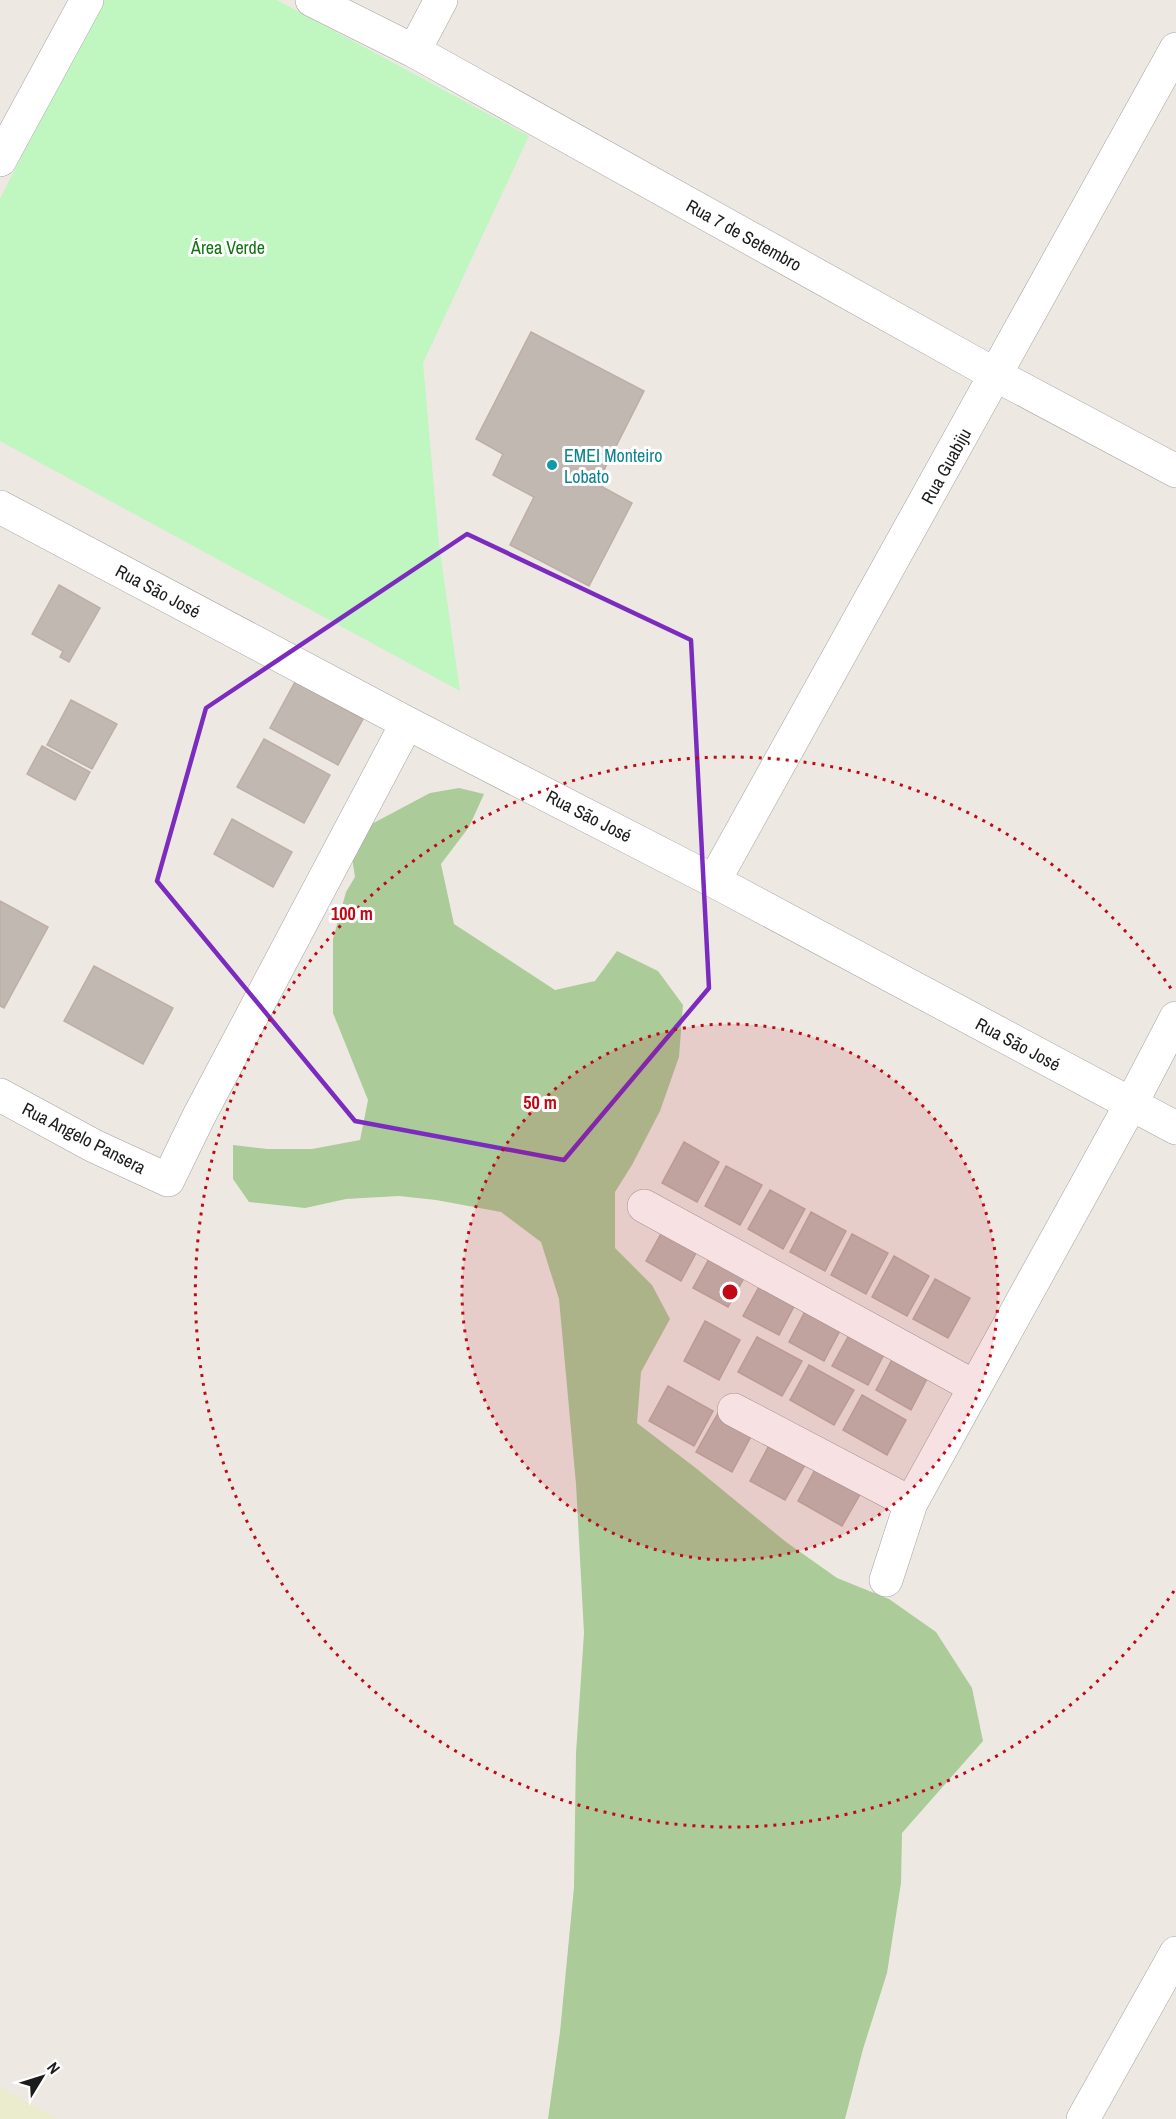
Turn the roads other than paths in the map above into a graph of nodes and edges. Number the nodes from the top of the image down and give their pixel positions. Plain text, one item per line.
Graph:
1 (87, 0) edge
2 (312, 0) edge
3 (441, 0) edge
4 (1176, 50) edge
5 (414, 51) junction
6 (0, 160) edge
7 (996, 375) junction
8 (1176, 471) edge
9 (0, 507) edge
10 (407, 723) junction
11 (714, 881) junction
12 (1176, 1018) edge
13 (0, 1095) edge
14 (1131, 1104) junction
15 (1176, 1128) edge
16 (644, 1206) dead end
17 (975, 1387) junction
18 (734, 1410) dead end
19 (911, 1503) junction
20 (886, 1580) dead end
21 (1176, 1953) edge
22 (1083, 2119) edge

1 - 6 street
2 - 5 street, Rua 7 de Setembro
3 - 5 street
4 - 7 street, Rua Guabiju
5 - 7 street, Rua 7 de Setembro
7 - 8 street, Rua 7 de Setembro
7 - 11 street, Rua Guabiju
9 - 10 street, Rua São José
10 - 11 street, Rua São José
10 - 13 street, Rua Angelo Pansera
11 - 14 street, Rua São José
12 - 14 street
14 - 15 street, Rua São José
14 - 17 street
16 - 17 street
17 - 19 street
18 - 19 street
19 - 20 street
21 - 22 street

